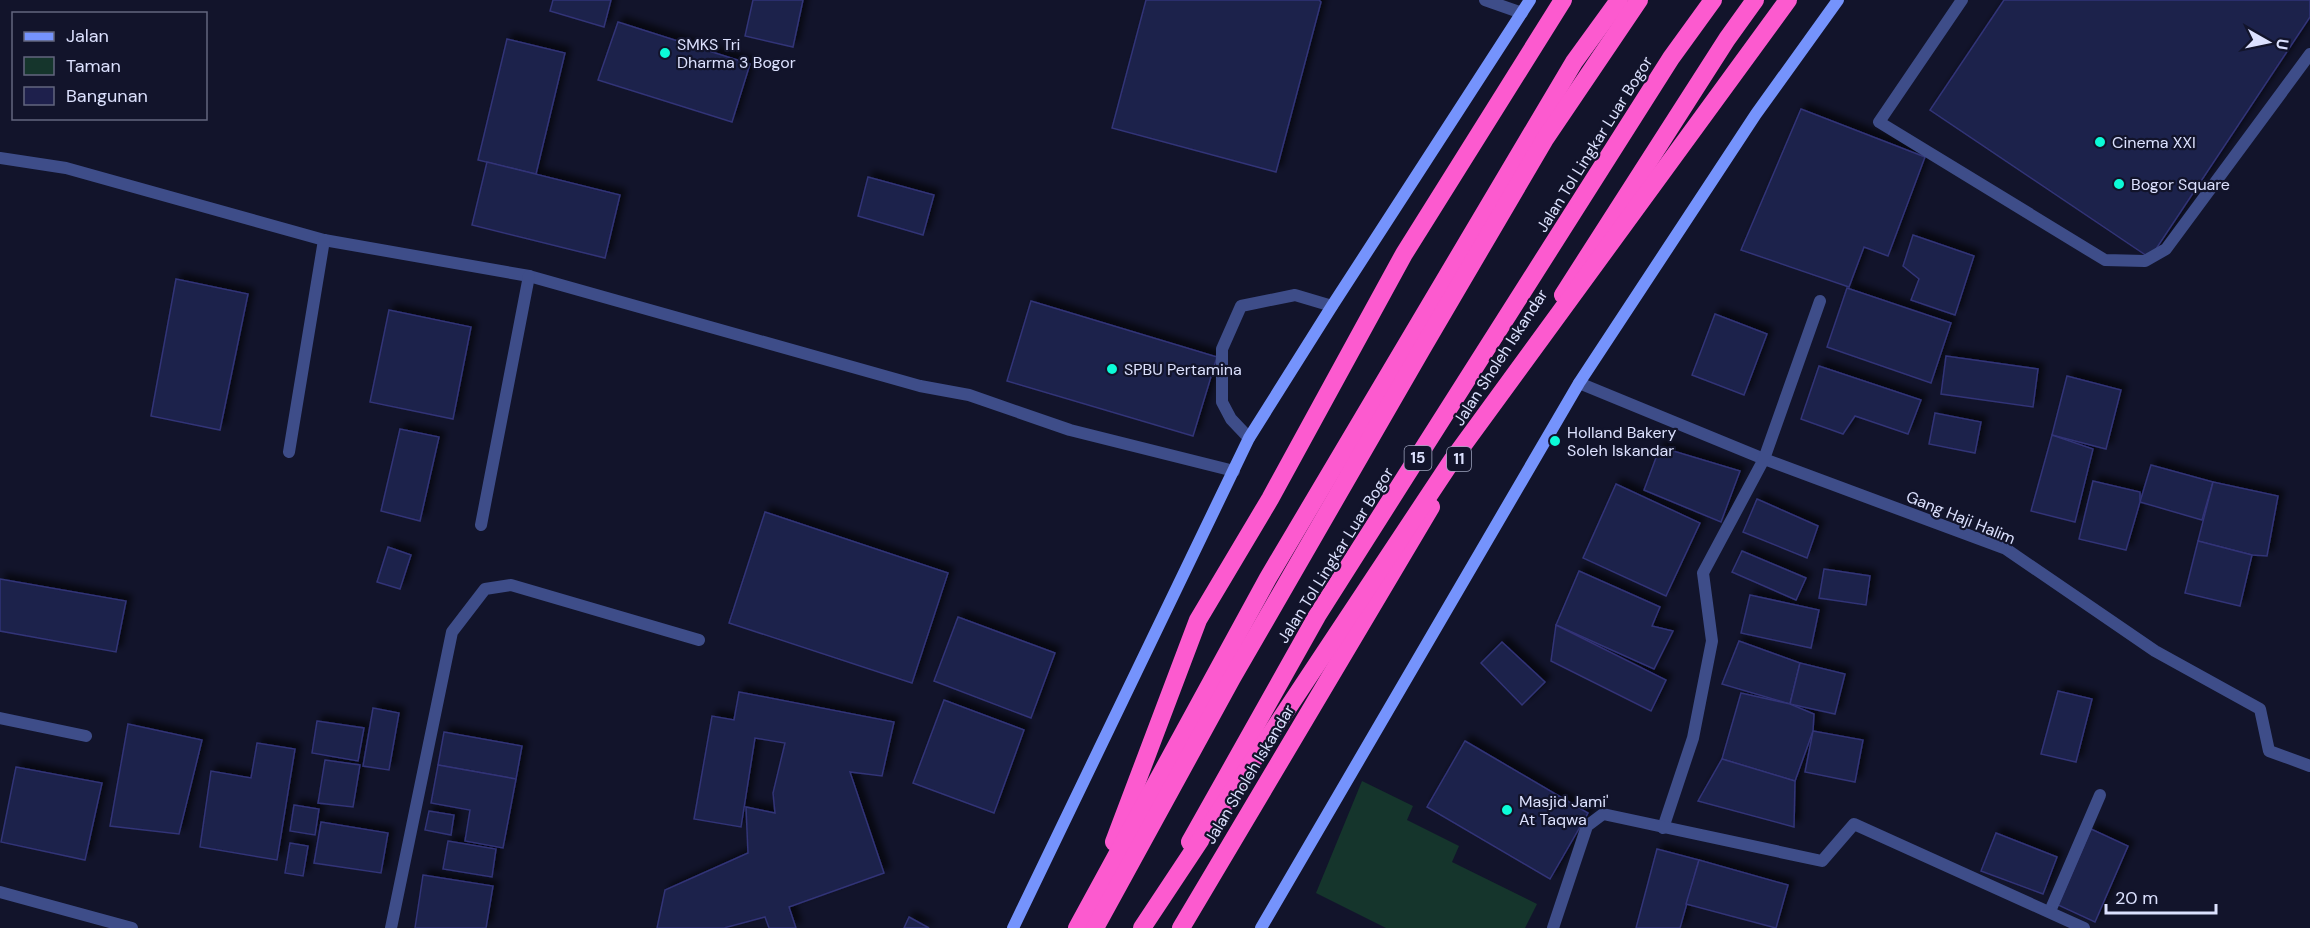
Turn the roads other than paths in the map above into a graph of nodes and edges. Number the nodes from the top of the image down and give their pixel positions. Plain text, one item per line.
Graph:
1 (1485, 0) edge
2 (1530, 0) edge
3 (1563, 0) edge
4 (1619, 0) edge
5 (1639, 0) edge
6 (1713, 0) edge
7 (1755, 0) edge
8 (1788, 0) edge
9 (1838, 0) edge
10 (1962, 0) edge
11 (1522, 13) junction
12 (2310, 54) edge
13 (0, 158) edge
14 (324, 240) junction
15 (529, 276) junction
16 (1820, 301) dead end
17 (1332, 306) junction
18 (1579, 383) junction
19 (1249, 438) junction
20 (289, 452) dead end
21 (1764, 459) junction
22 (1234, 471) junction
23 (481, 525) dead end
24 (699, 640) dead end
25 (0, 718) edge
26 (86, 736) dead end
27 (2310, 766) edge
28 (2100, 795) dead end
29 (1663, 828) junction
30 (0, 892) edge
31 (1090, 905) junction
32 (2050, 911) junction
33 (132, 928) edge
34 (391, 928) edge
35 (1013, 928) edge
36 (1077, 928) edge
37 (1095, 928) edge
38 (1142, 928) edge
39 (1180, 928) edge
40 (1261, 928) edge
41 (1553, 928) edge
42 (2084, 928) edge

1 - 11 street
2 - 11 street
3 - 31 highway
4 - 31 highway
5 - 37 highway
6 - 38 highway, Jalan Tol Lingkar Luar Bogor / 15, bridge
7 - 39 highway, Jalan Sholeh Iskandar / 11
8 - 38 highway, bridge
9 - 18 street
10 - 12 street
11 - 17 street
13 - 14 street
14 - 15 street
14 - 20 street
15 - 22 street
15 - 23 street
16 - 21 street
17 - 19 street
17 - 19 street
18 - 21 street, Gang Haji Halim
18 - 40 street
19 - 22 street
21 - 27 street, Gang Haji Halim
21 - 29 street
22 - 35 street
24 - 34 street
25 - 26 street
28 - 32 street
29 - 32 street
29 - 41 street
30 - 33 street
31 - 36 highway
32 - 42 street

